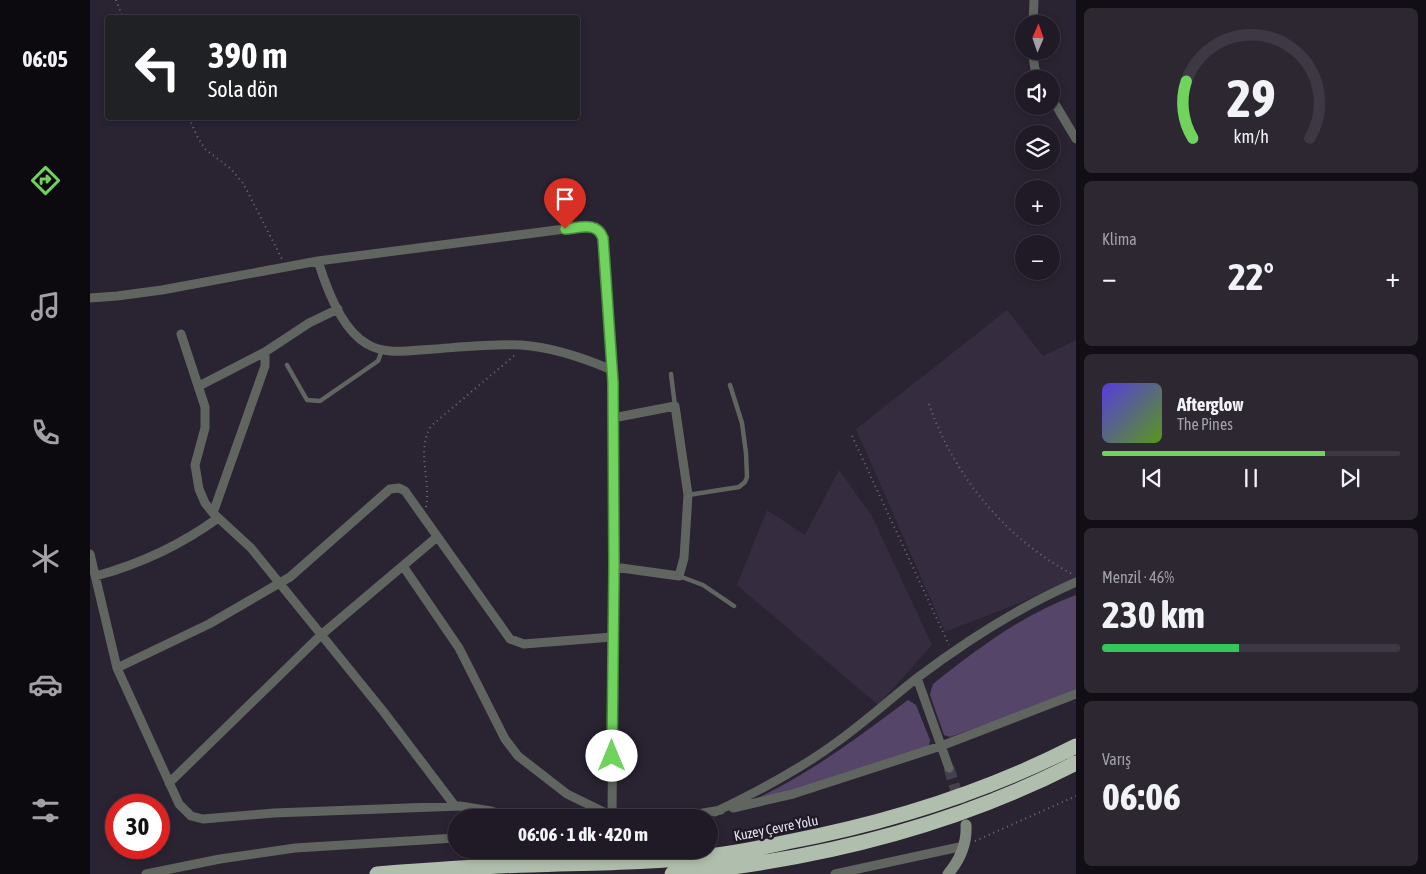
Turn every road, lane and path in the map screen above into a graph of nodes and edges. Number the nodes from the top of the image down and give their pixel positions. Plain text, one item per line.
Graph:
1 (116, 0) edge
2 (1034, 0) edge
3 (122, 15) edge
4 (1033, 15) edge
5 (1060, 113) edge
6 (190, 120) edge
7 (1076, 139) edge
8 (318, 261) junction
9 (286, 266) junction
10 (90, 298) edge
11 (338, 309) junction
12 (181, 334) dead end
13 (521, 345) junction
14 (382, 350) junction
15 (265, 352) junction
16 (287, 365) dead end
17 (612, 370) junction
18 (671, 374) dead end
19 (730, 385) dead end
20 (199, 386) junction
21 (929, 404) dead end
22 (675, 406) junction
23 (613, 418) junction
24 (852, 436) dead end
25 (688, 495) junction
26 (216, 516) junction
27 (422, 516) junction
28 (437, 537) junction
29 (90, 554) edge
30 (403, 566) junction
31 (614, 567) junction
32 (96, 576) junction
33 (679, 576) junction
34 (1076, 576) edge
35 (1076, 582) edge
36 (278, 584) junction
37 (734, 606) dead end
38 (321, 634) junction
39 (612, 636) junction
40 (952, 653) junction
41 (118, 668) junction
42 (917, 678) junction
43 (1076, 694) edge
44 (941, 746) junction
45 (1076, 746) edge
46 (1076, 763) edge
47 (949, 768) tunnel mouth
48 (169, 783) junction
49 (1076, 796) edge
50 (455, 806) junction
51 (480, 809) edge
52 (596, 809) edge
53 (612, 809) edge
54 (718, 811) edge
55 (718, 811) edge
56 (966, 825) dead end
57 (448, 838) edge
58 (964, 846) junction
59 (146, 874) edge
60 (377, 874) edge
61 (672, 874) edge
62 (835, 874) edge
63 (948, 874) edge

1 - 3 path
2 - 4 street
5 - 7 street
6 - 9 path
8 - 9 street
8 - 11 street
8 - 17 street
9 - 10 street
11 - 14 street
11 - 15 street
12 - 20 street
13 - 14 street
13 - 17 street
13 - 27 path
14 - 16 lane
15 - 20 street
15 - 26 street
17 - 23 street
18 - 22 lane
19 - 25 lane
20 - 26 street
21 - 34 path
22 - 23 street
22 - 25 street
23 - 31 street
24 - 40 path
25 - 33 street
26 - 32 street
26 - 36 street
27 - 28 street
27 - 36 street
28 - 30 street
28 - 39 street
29 - 32 street
30 - 38 street
30 - 52 street
31 - 33 street
31 - 39 street
32 - 41 street
33 - 37 lane
35 - 40 street
36 - 38 street
36 - 41 street
38 - 48 street
38 - 50 street
39 - 53 street
40 - 42 street
41 - 48 street
42 - 44 street
42 - 54 street
43 - 44 street
44 - 47 street
44 - 55 street
45 - 60 highway, Kuzey Çevre Yolu
46 - 61 highway
48 - 50 street
49 - 58 path
50 - 51 street
56 - 58 street
57 - 59 street
58 - 62 street
58 - 63 street

